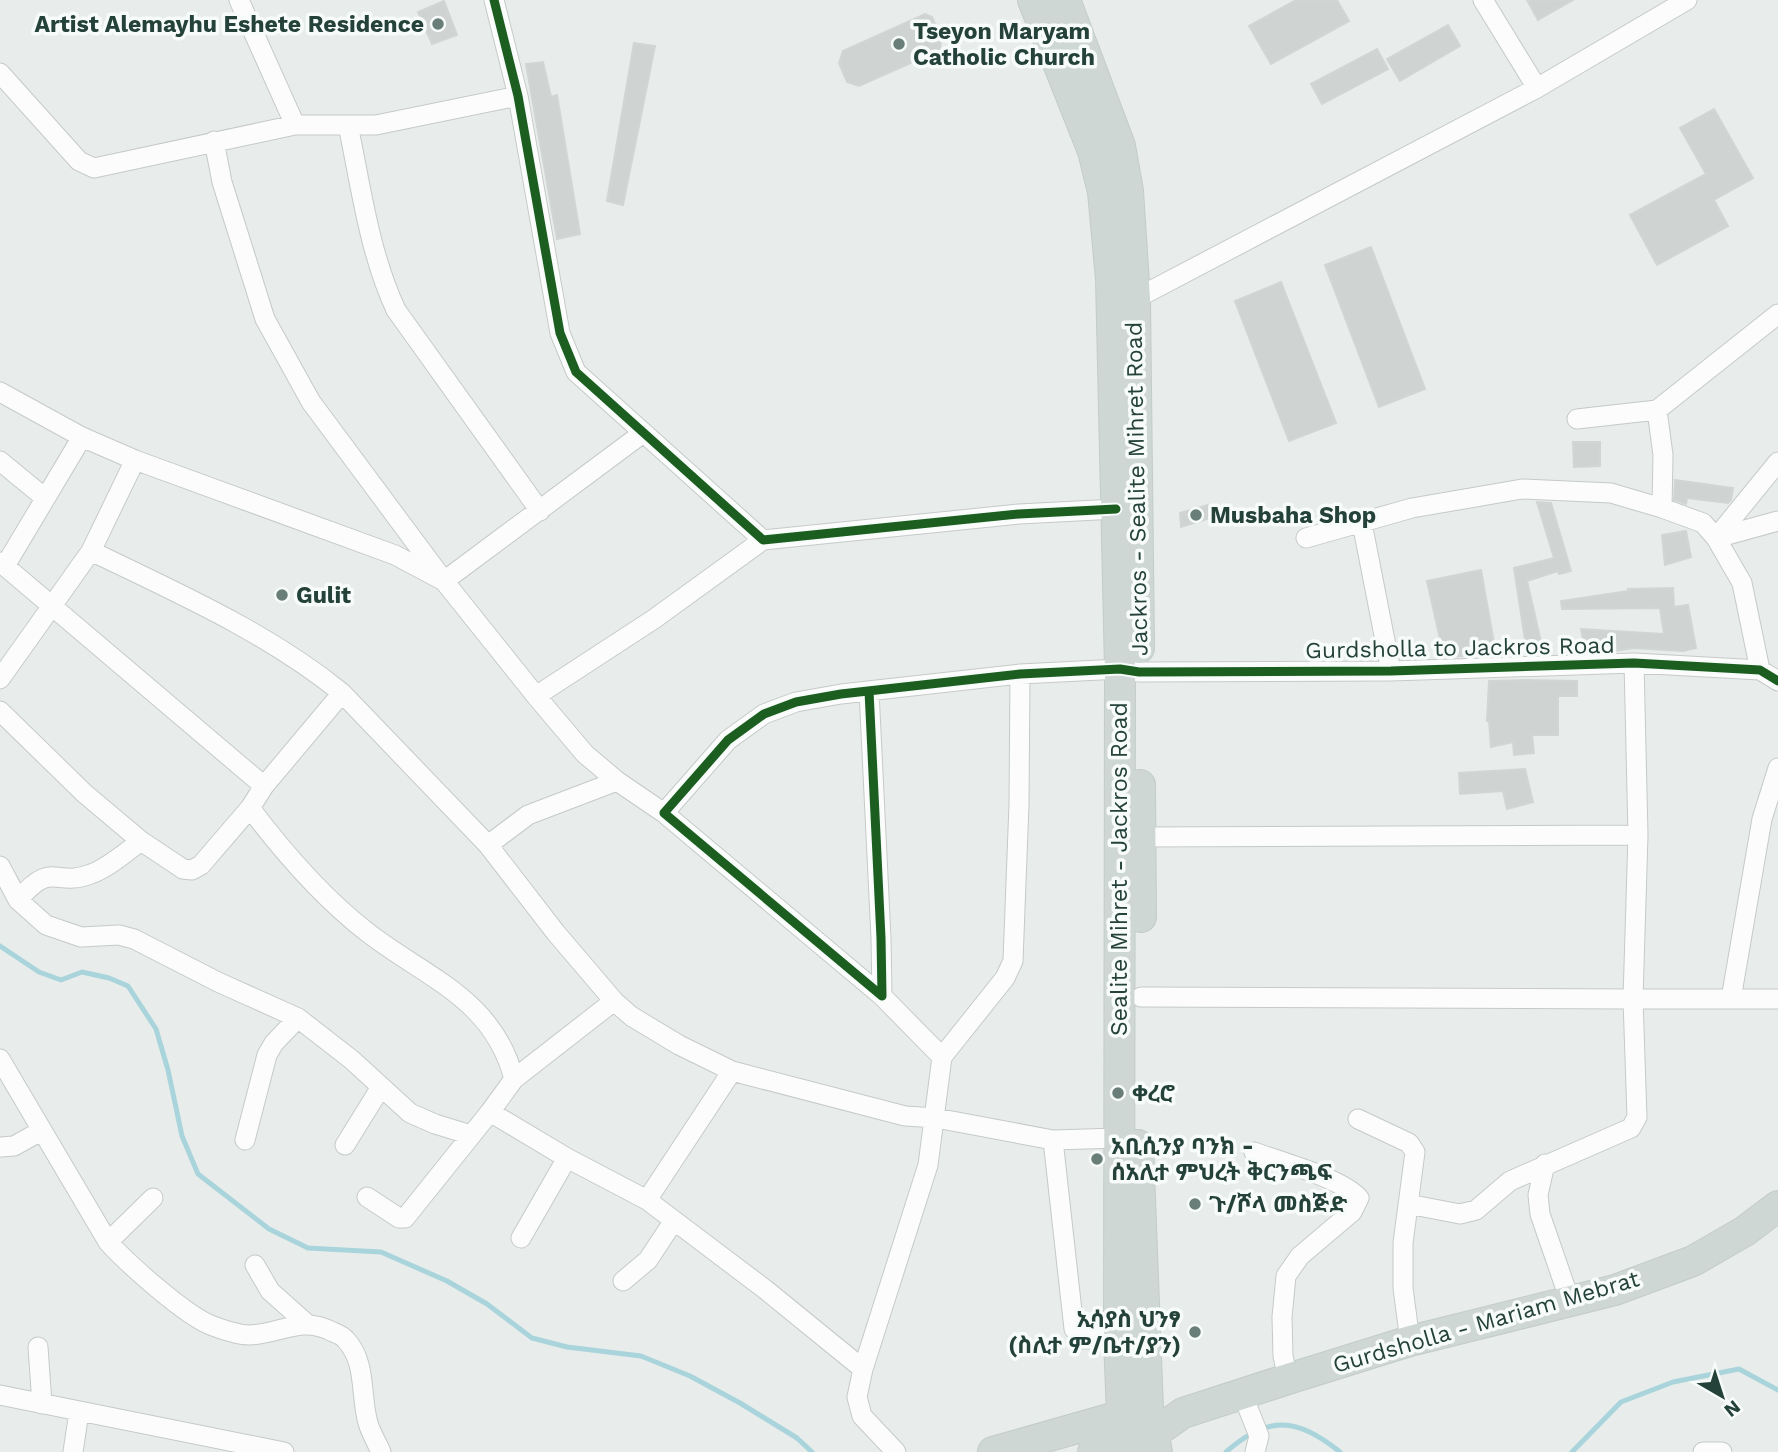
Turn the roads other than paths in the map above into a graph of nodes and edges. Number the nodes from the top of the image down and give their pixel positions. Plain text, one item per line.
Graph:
1 (239, 0) edge
2 (494, 0) edge
3 (1033, 0) edge
4 (1065, 0) edge
5 (1483, 0) edge
6 (1687, 0) edge
7 (0, 73) edge
8 (1537, 88) junction
9 (518, 96) junction
10 (295, 125) junction
11 (348, 125) junction
12 (214, 141) junction
13 (1135, 299) junction
14 (1778, 314) edge
15 (0, 392) edge
16 (1657, 410) junction
17 (1577, 419) dead end
18 (643, 433) junction
19 (82, 437) junction
20 (135, 460) junction
21 (0, 461) edge
22 (1778, 462) edge
23 (45, 498) junction
24 (1662, 508) junction
25 (1116, 509) junction
26 (540, 511) junction
27 (1778, 521) edge
28 (1362, 523) junction
29 (1306, 538) dead end
30 (1716, 538) junction
31 (763, 540) junction
32 (91, 551) junction
33 (2, 564) edge
34 (444, 581) junction
35 (54, 606) junction
36 (1634, 663) junction
37 (1760, 670) junction
38 (1129, 671) junction
39 (1391, 671) junction
40 (1020, 674) junction
41 (0, 678) edge
42 (1778, 681) edge
43 (869, 691) junction
44 (342, 693) junction
45 (536, 696) junction
46 (0, 711) edge
47 (1778, 768) edge
48 (617, 781) junction
49 (264, 786) junction
50 (250, 808) junction
51 (664, 813) junction
52 (1638, 835) junction
53 (1140, 837) junction
54 (141, 841) junction
55 (488, 845) junction
56 (0, 866) edge
57 (18, 900) junction
58 (881, 996) junction
59 (1140, 997) junction
60 (1633, 999) junction
61 (1731, 999) junction
62 (1778, 999) edge
63 (614, 1001) junction
64 (298, 1018) junction
65 (942, 1057) junction
66 (0, 1059) edge
67 (732, 1071) junction
68 (514, 1079) junction
69 (381, 1087) junction
70 (490, 1112) junction
71 (936, 1118) junction
72 (1358, 1119) dead end
73 (41, 1131) junction
74 (471, 1135) junction
75 (1118, 1138) junction
76 (245, 1140) dead end
77 (1053, 1140) junction
78 (345, 1145) dead end
79 (0, 1147) edge
80 (1254, 1152) dead end
81 (567, 1158) junction
82 (1545, 1164) junction
83 (367, 1197) dead end
84 (153, 1198) dead end
85 (647, 1200) junction
86 (1408, 1204) junction
87 (1778, 1206) edge
88 (673, 1222) junction
89 (521, 1238) dead end
90 (108, 1242) junction
91 (255, 1265) dead end
92 (623, 1281) dead end
93 (1570, 1301) junction
94 (306, 1323) junction
95 (1119, 1339) junction
96 (1410, 1341) junction
97 (38, 1347) dead end
98 (863, 1369) junction
99 (1287, 1378) junction
100 (0, 1395) edge
101 (42, 1404) junction
102 (1246, 1404) junction
103 (79, 1412) junction
104 (1140, 1434) edge
105 (1257, 1444) edge
106 (73, 1452) edge
107 (284, 1452) edge
108 (381, 1452) edge
109 (896, 1452) edge
110 (993, 1452) edge
111 (1093, 1452) edge
112 (1703, 1452) edge
113 (1722, 1452) edge

1 - 10 street
2 - 9 street
3 - 25 main road, Sealite Mihret - Jackros Road
4 - 13 main road, Jackros - Sealite Mihret Road
5 - 8 street
6 - 8 street
7 - 12 street
8 - 13 street
9 - 11 street
9 - 18 street
10 - 11 street
10 - 12 street
11 - 26 street
12 - 34 street
13 - 38 main road, Jackros - Sealite Mihret Road
14 - 16 street
15 - 19 street
16 - 17 street
16 - 24 street
18 - 26 street
18 - 31 street
19 - 20 street
19 - 23 street
20 - 32 street
20 - 34 street
21 - 23 street
22 - 30 street
23 - 33 street
24 - 28 street
24 - 30 street
25 - 31 street
25 - 38 main road, Sealite Mihret - Jackros Road
26 - 34 street
27 - 30 street
28 - 29 street
28 - 39 street
30 - 37 street
31 - 45 street
32 - 35 street
32 - 44 street
33 - 35 street
34 - 45 street
35 - 41 street
35 - 49 street
36 - 37 street, Gurdsholla to Jackros Road
36 - 39 street, Gurdsholla to Jackros Road
36 - 52 street
37 - 42 street, Gurdsholla to Jackros Road
38 - 39 street, Gurdsholla to Jackros Road
38 - 40 street, Gurdsholla to Jackros Road
38 - 53 main road, Jackros - Sealite Mihret Road
38 - 75 main road, Sealite Mihret - Jackros Road
40 - 43 street, Gurdsholla to Jackros Road
40 - 65 street
43 - 51 street, Gurdsholla to Jackros Road
43 - 58 street
44 - 49 street
44 - 55 street
45 - 48 street
46 - 54 street
47 - 61 street
48 - 51 street
48 - 55 street
49 - 50 street
50 - 54 street
50 - 68 street
51 - 58 street
52 - 53 street
52 - 60 street
53 - 59 main road, Jackros - Sealite Mihret Road
54 - 57 street
55 - 63 street
56 - 57 street
57 - 64 street
58 - 65 street
59 - 60 street
59 - 104 main road, Jackros - Sealite Mihret Road
60 - 61 street
60 - 82 street
61 - 62 street
63 - 67 street
63 - 68 street
64 - 69 street
64 - 76 street
65 - 71 street
66 - 73 street
67 - 71 street
67 - 85 street
68 - 70 street
69 - 74 street
69 - 78 street
70 - 74 street
70 - 81 street
71 - 77 street
71 - 98 street
72 - 86 street
73 - 79 street
73 - 90 street
74 - 83 street
75 - 77 street
75 - 95 main road, Sealite Mihret - Jackros Road
77 - 95 street
80 - 99 street
81 - 85 street
81 - 89 street
82 - 86 street
82 - 93 street
84 - 90 street
85 - 88 street
86 - 96 street
87 - 93 main road, Gurdsholla - Mariam Mebrat
88 - 92 street
88 - 98 street
90 - 94 street
91 - 94 street
93 - 96 main road, Gurdsholla - Mariam Mebrat
94 - 108 street
95 - 104 main road, Sealite Mihret - Jackros Road
96 - 99 main road, Gurdsholla - Mariam Mebrat
97 - 101 street
98 - 109 street
99 - 102 main road, Gurdsholla - Mariam Mebrat
100 - 101 street
101 - 103 street
102 - 104 main road, Gurdsholla - Mariam Mebrat
102 - 105 street
103 - 106 street
103 - 107 street
104 - 110 main road
104 - 111 main road
112 - 113 street

